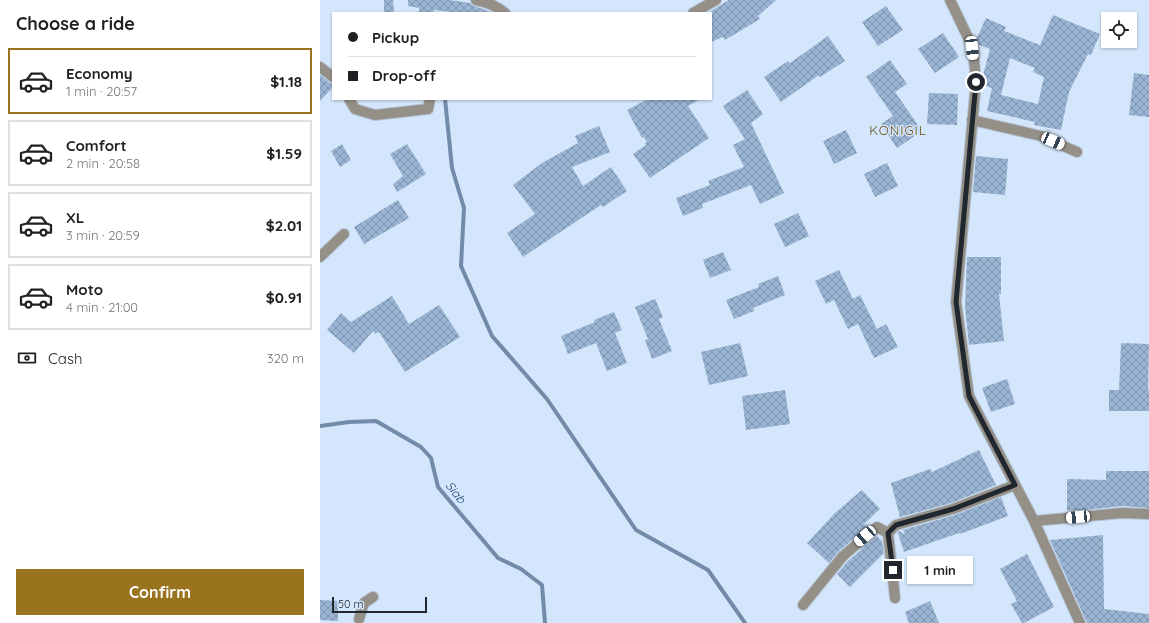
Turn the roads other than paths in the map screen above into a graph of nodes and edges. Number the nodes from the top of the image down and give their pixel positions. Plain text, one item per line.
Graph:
1 (476, 0) edge
2 (716, 0) edge
3 (950, 0) edge
4 (504, 12) edge
5 (695, 12) edge
6 (320, 67) edge
7 (332, 76) edge
8 (350, 100) edge
9 (430, 100) edge
10 (972, 120) junction
11 (1077, 152) dead end
12 (344, 234) dead end
13 (320, 256) edge
14 (1015, 485) junction
15 (1149, 514) edge
16 (1034, 521) junction
17 (888, 533) junction
18 (373, 597) dead end
19 (896, 598) dead end
20 (803, 605) dead end
21 (359, 622) edge
22 (1080, 623) edge

1 - 4 street
2 - 5 street
3 - 10 street
6 - 7 street
8 - 9 street
10 - 11 street
10 - 14 street
12 - 13 street
14 - 16 street
14 - 17 street
15 - 16 street
16 - 22 street
17 - 19 street
17 - 20 street
18 - 21 street

